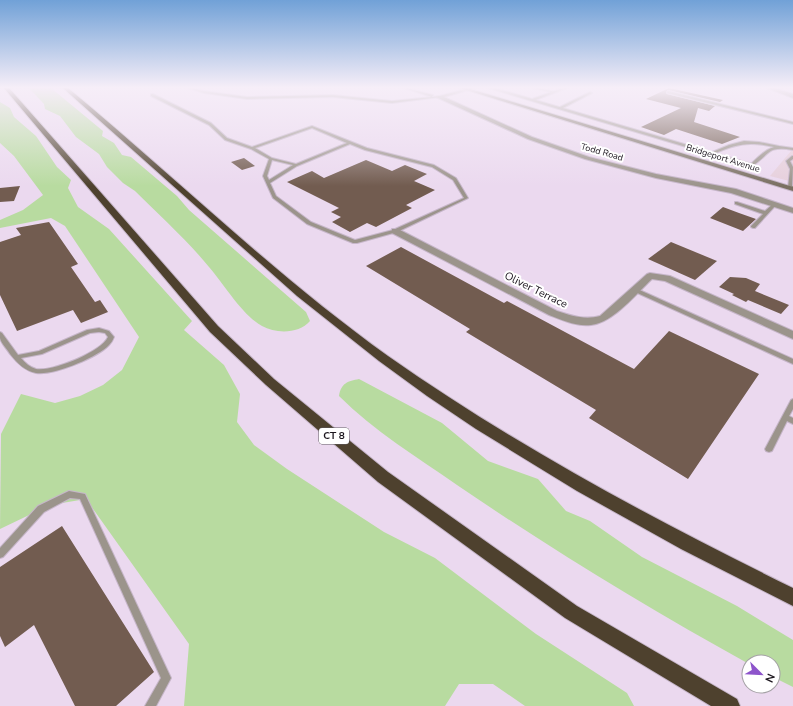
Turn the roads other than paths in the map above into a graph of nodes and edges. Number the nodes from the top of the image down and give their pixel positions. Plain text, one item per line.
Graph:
1 (34, 121) edge
2 (105, 121) edge
3 (204, 121) edge
4 (492, 121) edge
5 (575, 121) edge
6 (604, 121) edge
7 (349, 143) junction
8 (793, 144) edge
9 (778, 147) junction
10 (252, 148) junction
11 (791, 149) edge
12 (712, 153) junction
13 (793, 157) edge
14 (271, 159) junction
15 (296, 165) junction
16 (752, 165) joint
17 (268, 182) junction
18 (792, 188) edge
19 (736, 203) dead end
20 (774, 204) junction
21 (793, 211) edge
22 (766, 213) junction
23 (753, 227) dead end
24 (395, 231) junction
25 (635, 290) junction
26 (0, 334) edge
27 (793, 335) edge
28 (16, 357) junction
29 (793, 362) edge
30 (793, 402) edge
31 (785, 417) junction
32 (793, 421) edge
33 (769, 449) dead end
34 (0, 554) edge
35 (793, 597) edge
36 (150, 706) edge
37 (730, 706) edge

1 - 37 highway, CT 8
2 - 35 highway
3 - 10 lane
4 - 20 street, Todd Road
5 - 18 main road, Bridgeport Avenue
6 - 12 street
7 - 10 lane
7 - 15 lane
7 - 24 lane
8 - 11 lane
9 - 11 lane
9 - 12 lane
9 - 16 lane
10 - 14 lane
12 - 16 street
13 - 18 lane
14 - 15 lane
14 - 17 lane
15 - 17 lane
17 - 24 lane
19 - 22 lane
20 - 21 street, Todd Road
20 - 22 lane
22 - 23 lane
24 - 25 street, Oliver Terrace
25 - 27 street, Oliver Terrace
25 - 29 lane
26 - 28 lane
28 - 28 lane
30 - 31 lane
31 - 32 lane
31 - 33 lane
34 - 36 lane

